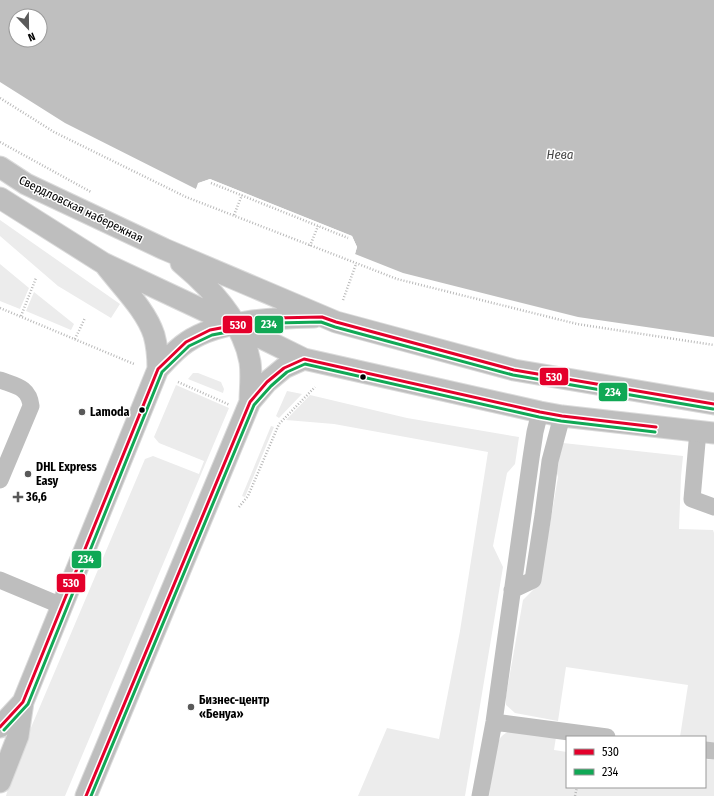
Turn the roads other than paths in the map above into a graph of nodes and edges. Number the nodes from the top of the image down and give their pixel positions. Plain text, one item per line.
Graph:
1 (0, 167) edge
2 (0, 198) edge
3 (164, 249) junction
4 (103, 263) junction
5 (322, 317) junction
6 (235, 325) junction
7 (304, 359) junction
8 (158, 369) junction
9 (0, 380) edge
10 (240, 404) junction
11 (714, 404) edge
12 (540, 412) junction
13 (562, 416) junction
14 (706, 432) edge
15 (0, 480) edge
16 (714, 507) edge
17 (0, 580) edge
18 (512, 590) junction
19 (62, 606) junction
20 (23, 702) junction
21 (494, 722) junction
22 (0, 727) edge
23 (599, 736) edge
24 (0, 782) edge
25 (86, 796) edge
26 (480, 796) edge

1 - 3 main road, Свердловская набережная
2 - 4 main road
3 - 5 main road, Свердловская набережная
3 - 6 main road, Свердловская набережная
4 - 6 main road
4 - 8 main road
5 - 6 main road, Свердловская набережная
5 - 11 main road, Свердловская набережная
6 - 7 main road
6 - 8 main road
6 - 10 main road
7 - 10 main road
7 - 12 main road
8 - 19 main road
9 - 15 lane
10 - 25 main road
12 - 13 main road
12 - 18 lane
13 - 14 main road
13 - 18 lane
14 - 16 lane
17 - 19 lane
18 - 21 lane
19 - 20 main road
20 - 22 main road
20 - 24 main road
21 - 23 lane
21 - 26 lane

